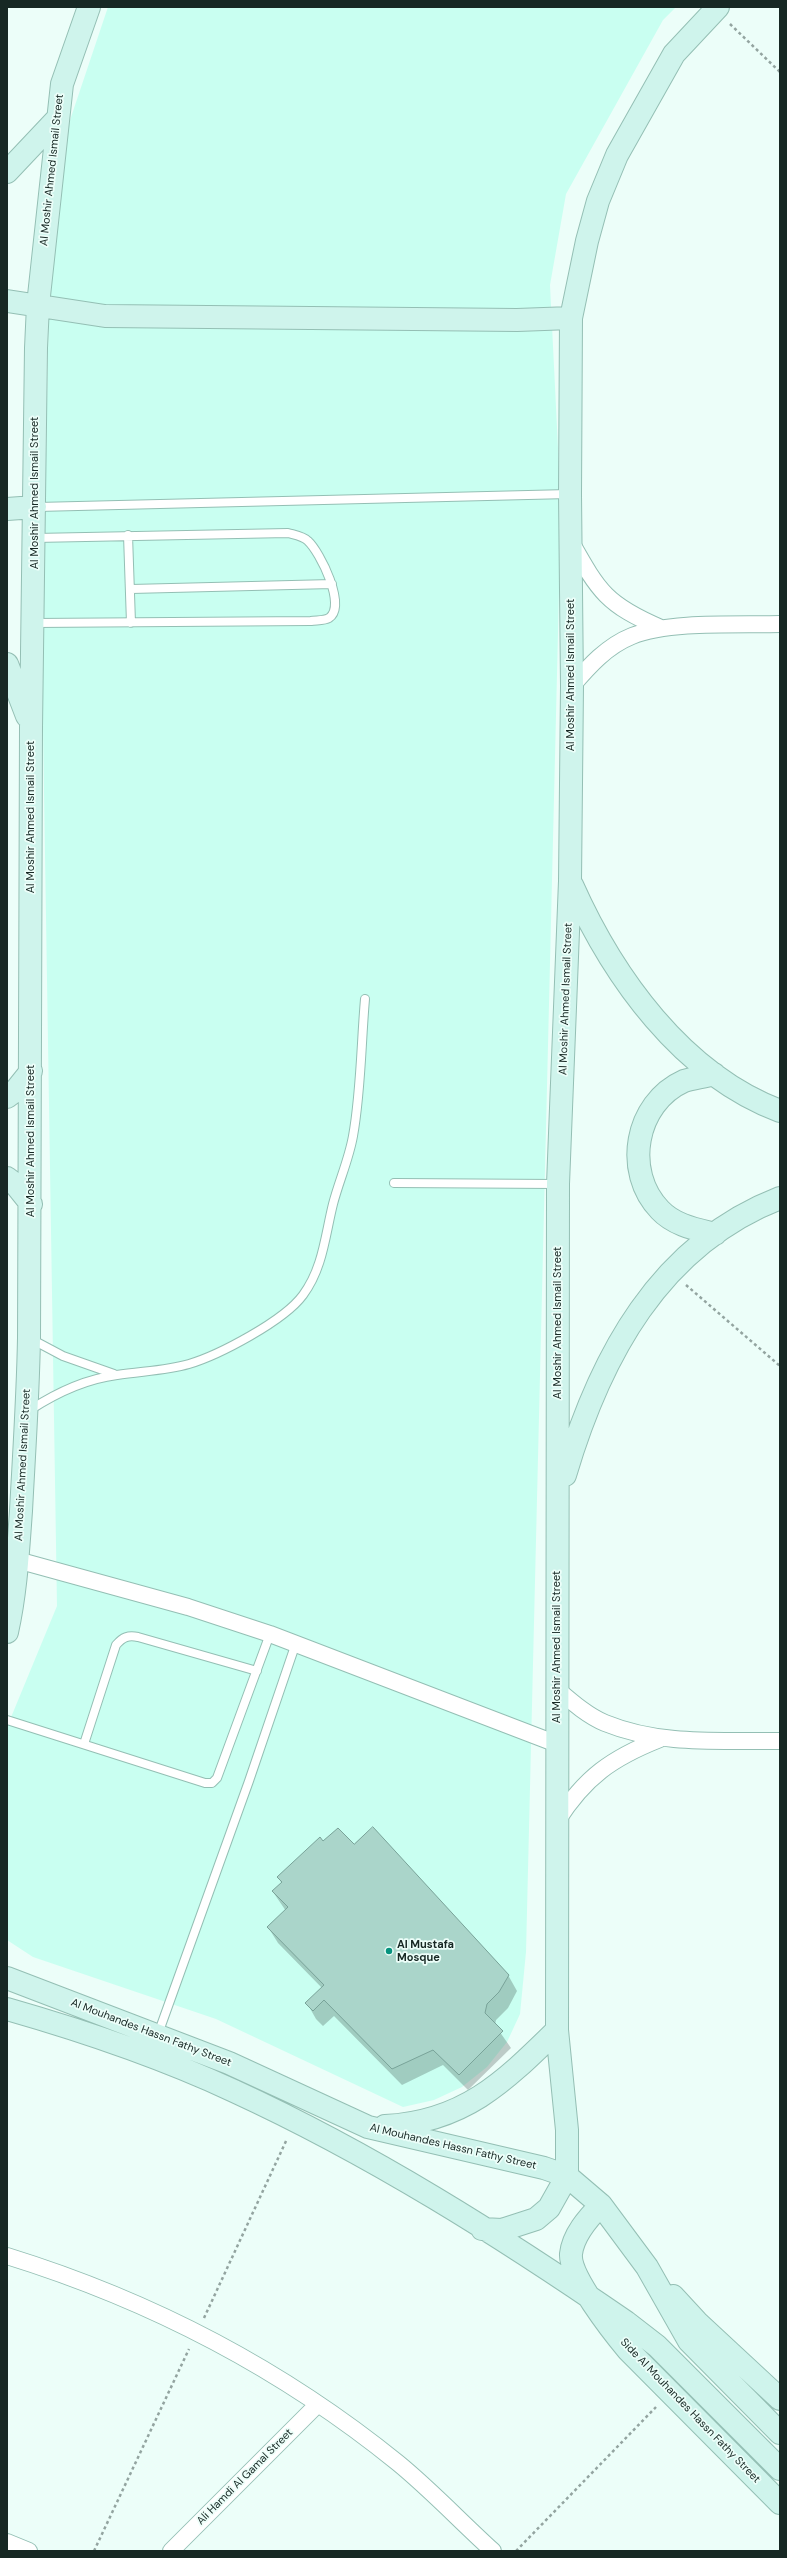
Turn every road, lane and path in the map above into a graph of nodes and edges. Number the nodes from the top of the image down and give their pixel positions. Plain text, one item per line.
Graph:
1 (89, 7) edge
2 (714, 8) edge
3 (780, 72) edge
4 (58, 118) junction
5 (7, 172) edge
6 (7, 301) edge
7 (38, 305) junction
8 (571, 318) junction
9 (570, 494) junction
10 (35, 507) junction
11 (7, 509) edge
12 (128, 535) junction
13 (35, 538) junction
14 (570, 541) junction
15 (332, 584) junction
16 (131, 589) junction
17 (33, 623) junction
18 (132, 623) junction
19 (780, 624) edge
20 (661, 628) junction
21 (7, 664) edge
22 (572, 686) junction
23 (31, 728) junction
24 (570, 881) junction
25 (365, 1000) dead end
26 (31, 1071) junction
27 (714, 1074) junction
28 (7, 1098) edge
29 (780, 1111) edge
30 (7, 1178) edge
31 (394, 1183) dead end
32 (558, 1184) junction
33 (780, 1198) edge
34 (31, 1204) junction
35 (715, 1234) junction
36 (670, 1272) junction
37 (30, 1338) junction
38 (780, 1366) edge
39 (117, 1375) junction
40 (27, 1412) junction
41 (558, 1499) junction
42 (17, 1560) junction
43 (7, 1632) edge
44 (270, 1634) junction
45 (296, 1643) junction
46 (257, 1671) junction
47 (558, 1690) junction
48 (7, 1720) edge
49 (660, 1739) junction
50 (780, 1740) edge
51 (84, 1744) junction
52 (557, 1744) junction
53 (557, 1821) junction
54 (7, 1978) edge
55 (7, 2009) edge
56 (557, 2030) junction
57 (158, 2034) junction
58 (295, 2120) junction
59 (368, 2127) junction
60 (567, 2176) junction
61 (601, 2205) junction
62 (482, 2228) junction
63 (7, 2256) edge
64 (647, 2267) junction
65 (591, 2298) junction
66 (197, 2332) junction
67 (671, 2392) junction
68 (780, 2399) edge
69 (318, 2404) junction
70 (780, 2433) edge
71 (780, 2469) edge
72 (780, 2502) edge
73 (7, 2542) edge
74 (29, 2551) edge
75 (94, 2551) edge
76 (171, 2551) edge
77 (493, 2551) edge
78 (516, 2551) edge

1 - 4 main road, Al Moshir Ahmed Ismail Street
2 - 3 path
2 - 8 main road, Al Moshir Ahmed Ismail Street
4 - 5 main road
4 - 7 main road, Al Moshir Ahmed Ismail Street
6 - 7 main road
7 - 8 main road
7 - 10 main road, Al Moshir Ahmed Ismail Street
8 - 9 main road, Al Moshir Ahmed Ismail Street
9 - 10 lane
9 - 14 main road, Al Moshir Ahmed Ismail Street
10 - 11 main road
10 - 13 main road, Al Moshir Ahmed Ismail Street
12 - 13 lane
12 - 15 lane
12 - 16 lane
13 - 17 main road, Al Moshir Ahmed Ismail Street
14 - 20 street
14 - 22 main road, Al Moshir Ahmed Ismail Street
15 - 16 lane
15 - 18 lane
16 - 18 lane
17 - 18 lane
17 - 23 main road, Al Moshir Ahmed Ismail Street
19 - 20 street
20 - 22 street
21 - 23 main road
22 - 24 main road, Al Moshir Ahmed Ismail Street
23 - 26 main road, Al Moshir Ahmed Ismail Street
24 - 27 main road
24 - 32 main road, Al Moshir Ahmed Ismail Street
25 - 39 lane
26 - 28 main road
26 - 34 main road, Al Moshir Ahmed Ismail Street
27 - 29 main road
27 - 35 main road
30 - 34 main road
31 - 32 lane
32 - 41 main road, Al Moshir Ahmed Ismail Street
33 - 35 main road
34 - 37 main road, Al Moshir Ahmed Ismail Street
35 - 36 main road
36 - 38 path
36 - 41 main road
37 - 39 lane
37 - 40 main road, Al Moshir Ahmed Ismail Street
39 - 40 lane
40 - 42 main road, Al Moshir Ahmed Ismail Street
41 - 47 main road, Al Moshir Ahmed Ismail Street
42 - 43 main road, Al Moshir Ahmed Ismail Street
42 - 44 street
44 - 45 street
44 - 46 lane
45 - 52 street
45 - 57 lane
46 - 51 lane
46 - 51 lane
47 - 49 street
47 - 52 main road, Al Moshir Ahmed Ismail Street
48 - 51 lane
49 - 50 street
49 - 53 street
52 - 53 main road, Al Moshir Ahmed Ismail Street
53 - 56 main road, Al Moshir Ahmed Ismail Street
54 - 57 main road, Al Mouhandes Hassn Fathy Street
55 - 58 main road, Al Mouhandes Hassn Fathy Street
56 - 59 main road
56 - 60 main road, Al Moshir Ahmed Ismail Street
57 - 59 main road, Al Mouhandes Hassn Fathy Street
58 - 62 main road, Al Mouhandes Hassn Fathy Street
58 - 66 path
59 - 60 main road, Al Mouhandes Hassn Fathy Street
60 - 61 main road, Al Mouhandes Hassn Fathy Street
60 - 62 main road
61 - 64 main road, Al Mouhandes Hassn Fathy Street
61 - 65 main road, Side Al Mouhandes Hassn Fathy Street
62 - 65 main road, Al Mouhandes Hassn Fathy Street
63 - 66 street
64 - 68 main road
64 - 70 main road, Al Mouhandes Hassn Fathy Street
65 - 67 main road, Side Al Mouhandes Hassn Fathy Street
65 - 71 main road, Al Mouhandes Hassn Fathy Street
66 - 69 street
66 - 75 path
67 - 72 main road, Side Al Mouhandes Hassn Fathy Street
67 - 78 path
69 - 76 street, Ali Hamdi Al Gamal Street
69 - 77 street
73 - 74 street

